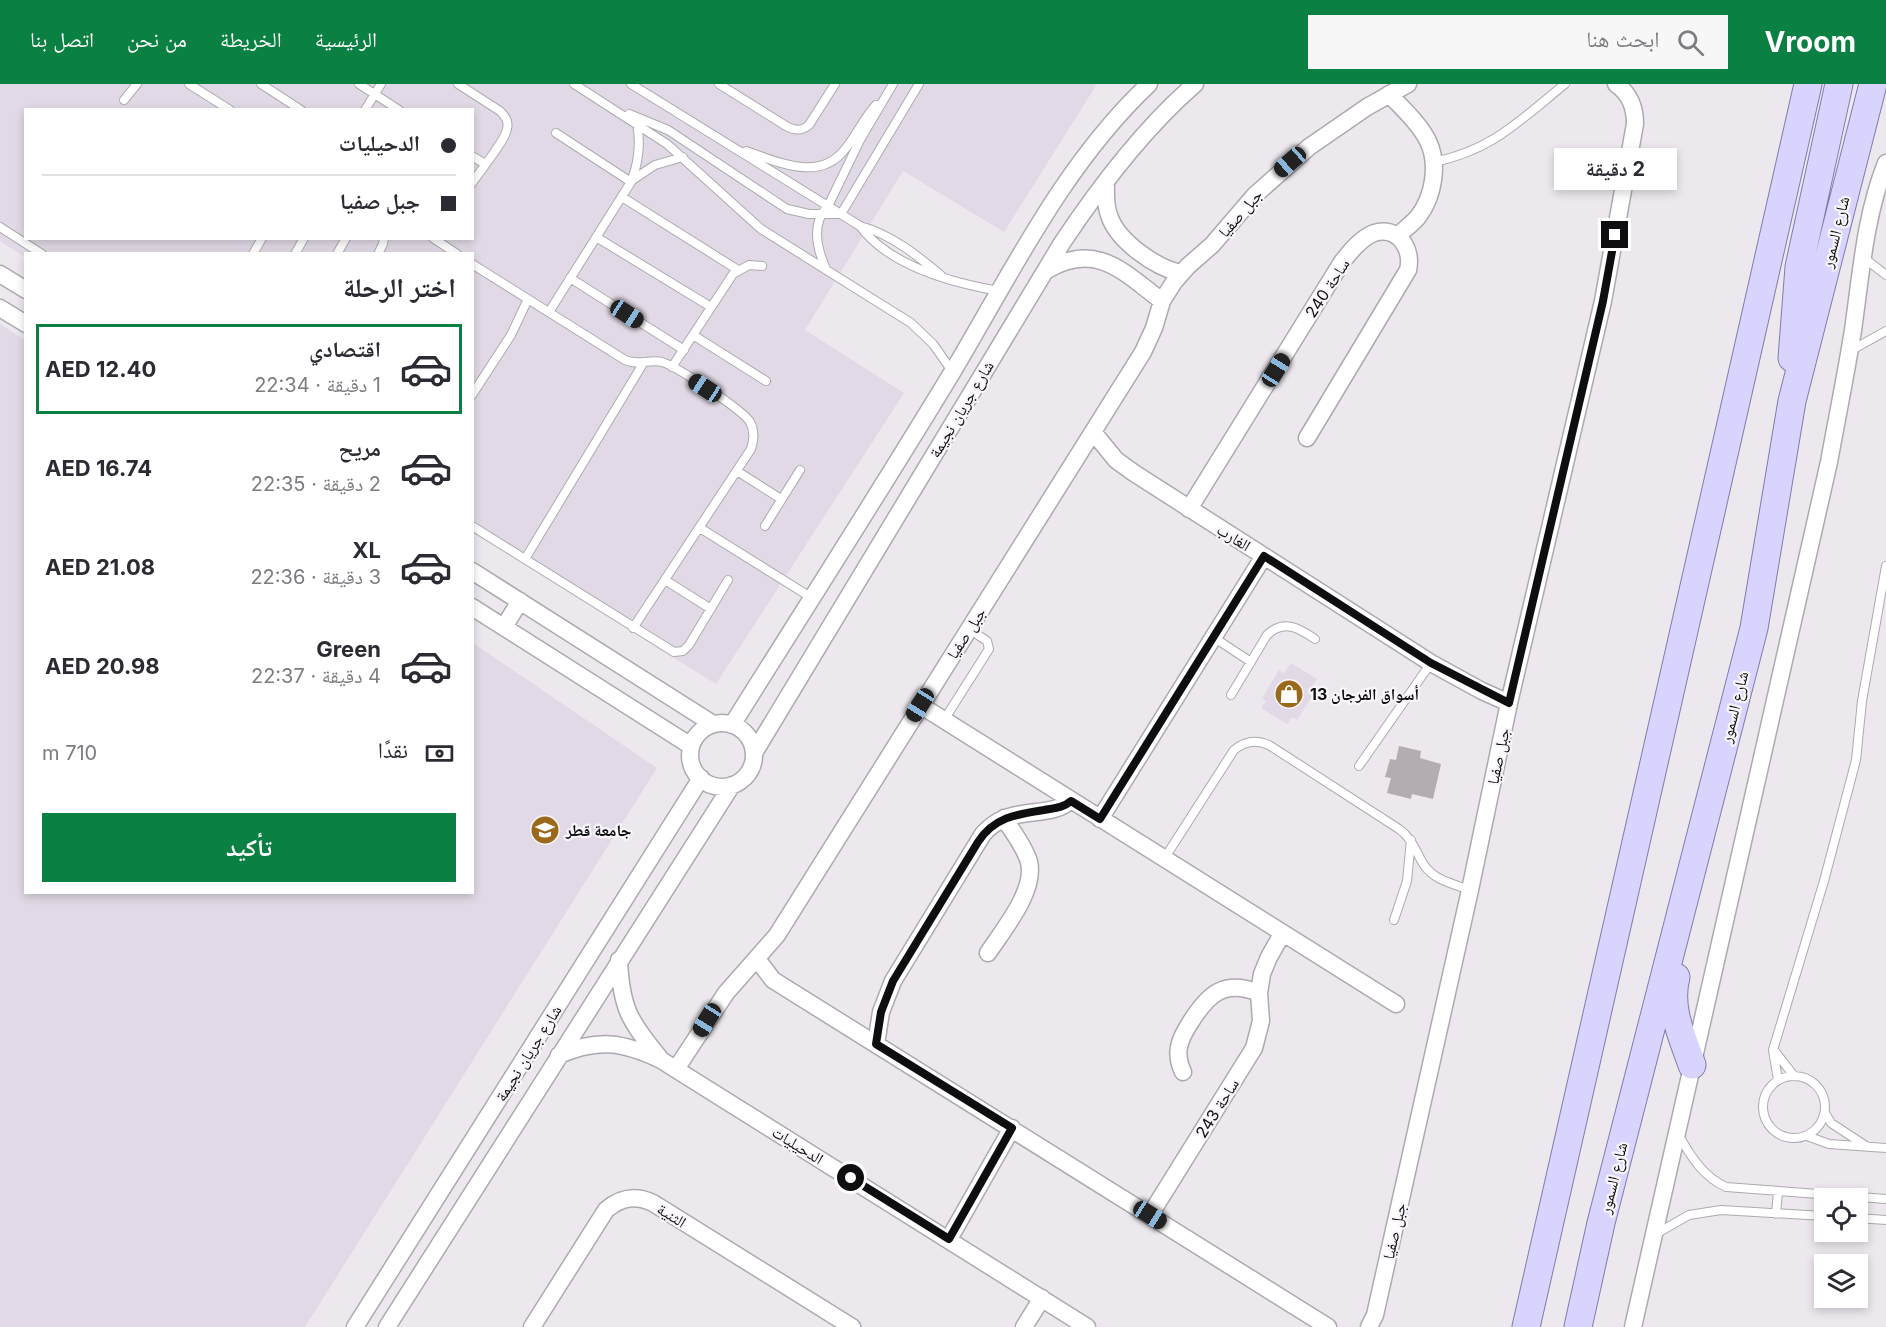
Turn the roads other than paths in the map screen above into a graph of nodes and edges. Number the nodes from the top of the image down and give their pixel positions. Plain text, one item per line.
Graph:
1 (137, 84) edge
2 (189, 84) edge
3 (261, 84) edge
4 (358, 84) edge
5 (381, 84) edge
6 (458, 84) edge
7 (574, 84) edge
8 (631, 84) edge
9 (719, 84) edge
10 (835, 84) edge
11 (893, 84) edge
12 (919, 84) edge
13 (1149, 84) edge
14 (1195, 84) edge
15 (1408, 84) edge
16 (1565, 84) edge
17 (1616, 84) edge
18 (1808, 84) edge
19 (1839, 84) edge
20 (1873, 84) edge
21 (374, 94) junction
22 (887, 94) junction
23 (1389, 94) junction
24 (124, 100) dead end
25 (227, 108) edge
26 (298, 108) edge
27 (366, 108) edge
28 (396, 108) edge
29 (617, 111) junction
30 (637, 123) junction
31 (556, 133) dead end
32 (732, 147) junction
33 (474, 157) edge
34 (683, 157) junction
35 (1434, 162) junction
36 (1886, 163) edge
37 (485, 164) junction
38 (474, 180) edge
39 (632, 182) junction
40 (1106, 182) junction
41 (622, 197) junction
42 (828, 206) junction
43 (819, 214) junction
44 (841, 214) junction
45 (0, 227) edge
46 (1397, 236) junction
47 (596, 237) junction
48 (436, 240) edge
49 (453, 251) edge
50 (39, 252) edge
51 (1863, 257) junction
52 (474, 265) edge
53 (762, 266) dead end
54 (738, 270) junction
55 (826, 270) junction
56 (1046, 270) junction
57 (1180, 273) junction
58 (0, 274) edge
59 (1886, 275) edge
60 (570, 278) junction
61 (24, 289) edge
62 (999, 291) junction
63 (528, 299) junction
64 (1162, 301) junction
65 (711, 307) junction
66 (0, 308) edge
67 (549, 312) junction
68 (24, 323) edge
69 (1886, 332) edge
70 (693, 335) junction
71 (684, 350) junction
72 (1850, 351) junction
73 (644, 363) junction
74 (672, 367) junction
75 (952, 371) junction
76 (766, 381) dead end
77 (474, 392) edge
78 (1792, 401) junction
79 (1092, 434) junction
80 (1307, 438) dead end
81 (800, 470) dead end
82 (737, 471) junction
83 (782, 499) junction
84 (1189, 508) junction
85 (765, 526) dead end
86 (474, 527) edge
87 (699, 528) junction
88 (1264, 556) junction
89 (525, 559) junction
90 (1886, 566) edge
91 (474, 572) edge
92 (665, 579) junction
93 (728, 580) dead end
94 (812, 598) junction
95 (520, 601) junction
96 (474, 608) edge
97 (711, 609) junction
98 (504, 627) junction
99 (633, 628) junction
100 (969, 629) junction
101 (1213, 637) junction
102 (1316, 639) dead end
103 (1251, 662) junction
104 (1431, 663) junction
105 (1231, 694) dead end
106 (1509, 703) junction
107 (920, 705) junction
108 (944, 720) junction
109 (713, 724) junction
110 (732, 725) junction
111 (691, 746) junction
112 (754, 753) junction
113 (1359, 766) dead end
114 (701, 778) junction
115 (732, 785) junction
116 (1710, 799) junction
117 (1071, 801) junction
118 (1004, 818) junction
119 (1100, 819) junction
120 (1411, 839) junction
121 (1164, 860) junction
122 (1470, 890) junction
123 (1394, 920) dead end
124 (1282, 934) junction
125 (988, 953) dead end
126 (757, 959) junction
127 (619, 960) junction
128 (1260, 993) junction
129 (1396, 1004) dead end
130 (876, 1044) junction
131 (1773, 1050) junction
132 (559, 1055) junction
133 (661, 1060) junction
134 (1692, 1065) junction
135 (676, 1070) junction
136 (1183, 1072) dead end
137 (1794, 1076) junction
138 (1778, 1080) junction
139 (1825, 1113) junction
140 (1012, 1128) junction
141 (1677, 1132) junction
142 (1807, 1136) junction
143 (1869, 1148) junction
144 (1886, 1148) edge
145 (1778, 1192) junction
146 (1886, 1199) edge
147 (1776, 1214) junction
148 (1150, 1215) junction
149 (1814, 1216) edge
150 (1868, 1219) edge
151 (1886, 1220) edge
152 (1653, 1235) junction
153 (949, 1239) junction
154 (1042, 1298) junction
155 (355, 1327) edge
156 (387, 1327) edge
157 (532, 1327) edge
158 (852, 1327) edge
159 (1024, 1327) edge
160 (1087, 1327) edge
161 (1328, 1327) edge
162 (1369, 1327) edge
163 (1526, 1327) edge
164 (1578, 1327) edge
165 (1633, 1327) edge

1 - 24 lane
2 - 25 lane
3 - 26 lane
4 - 21 lane
5 - 21 lane
6 - 37 lane
7 - 29 lane
8 - 32 lane
9 - 10 lane
11 - 22 lane
12 - 44 lane
13 - 62 street, شارع جريان نجيمة
14 - 40 street, شارع جريان نجيمة
15 - 23 street, جبل صفيا
16 - 35 lane
17 - 106 street, جبل صفيا
18 - 163 main road
19 - 78 main road
20 - 78 main road, شارع السمور
21 - 27 lane
21 - 28 lane
22 - 32 lane
22 - 42 lane
23 - 35 street
23 - 57 street, جبل صفيا
29 - 30 lane
29 - 43 lane
30 - 34 lane
30 - 39 lane
31 - 39 lane
32 - 42 lane
33 - 37 lane
34 - 39 lane
34 - 55 lane
35 - 46 street
36 - 51 street, شارع السمور
37 - 38 lane
39 - 41 lane
40 - 56 street, شارع جريان نجيمة
40 - 57 street
41 - 47 lane
41 - 54 lane
42 - 43 lane
42 - 44 lane
43 - 44 lane
43 - 55 lane
44 - 62 lane
45 - 50 lane
46 - 80 street
46 - 84 street, ساحة 240
47 - 60 lane
47 - 65 lane
48 - 49 lane
51 - 59 lane
51 - 72 street, شارع السمور
52 - 63 lane
53 - 54 lane
54 - 65 lane
55 - 75 lane
56 - 64 street
56 - 112 street, شارع جريان نجيمة
57 - 64 street, جبل صفيا
58 - 61 street
60 - 67 lane
60 - 71 lane
62 - 75 street, شارع جريان نجيمة
63 - 67 lane
63 - 77 lane
64 - 79 street, جبل صفيا
65 - 70 lane
66 - 68 street
67 - 73 lane
69 - 72 lane
70 - 71 lane
70 - 76 lane
71 - 74 lane
72 - 134 street, شارع السمور
73 - 74 lane
73 - 89 lane
74 - 82 lane
75 - 94 street, شارع جريان نجيمة
78 - 116 main road, شارع السمور
79 - 84 street, الغارب
79 - 100 street, جبل صفيا
81 - 83 lane
82 - 83 lane
82 - 87 lane
83 - 85 lane
84 - 88 street, الغارب
86 - 89 lane
87 - 92 lane
87 - 94 lane
88 - 101 street
88 - 104 street, الغارب
89 - 99 lane
90 - 131 lane
91 - 95 street
92 - 97 lane
92 - 99 lane
93 - 97 lane
94 - 110 street, شارع جريان نجيمة
95 - 98 street
95 - 109 street
96 - 98 street
97 - 99 lane
98 - 111 street
100 - 107 street, جبل صفيا
100 - 108 lane
101 - 103 lane
101 - 119 street
102 - 103 lane
103 - 105 lane
104 - 106 street, الغارب
104 - 113 lane
106 - 122 street, جبل صفيا
107 - 108 street
107 - 126 street, جبل صفيا
108 - 117 street
109 - 110 street
109 - 111 street
110 - 112 street
111 - 114 street
112 - 115 street
114 - 115 street
114 - 155 street, شارع جريان نجيمة
115 - 127 street, شارع جريان نجيمة
116 - 134 main road
116 - 164 main road, شارع السمور
117 - 118 street
117 - 119 street
118 - 125 street
118 - 130 street
119 - 121 street
120 - 121 lane
120 - 122 lane
120 - 123 lane
121 - 124 street
122 - 162 street, جبل صفيا
124 - 128 street, ساحة 243
124 - 129 street
126 - 130 street
126 - 135 street, جبل صفيا
127 - 132 street, شارع جريان نجيمة
127 - 133 street, الدحيليات
128 - 136 street
128 - 148 street, ساحة 243
130 - 140 street
131 - 137 lane
131 - 138 lane
132 - 133 street, الدحيليات
132 - 156 street, شارع جريان نجيمة
133 - 135 street, الدحيليات
134 - 141 street, شارع السمور
135 - 153 street, الدحيليات
137 - 138 lane
137 - 139 lane
138 - 142 lane
139 - 142 lane
139 - 143 lane
140 - 148 street
140 - 153 street
141 - 145 lane
141 - 152 street, شارع السمور
142 - 143 lane
143 - 144 lane
145 - 146 lane
145 - 147 lane
147 - 149 lane
147 - 152 lane
148 - 161 street
150 - 151 lane
152 - 165 street, شارع السمور
153 - 154 street, الدحيليات
154 - 159 street
154 - 160 street, الدحيليات
157 - 158 street, الثنية

